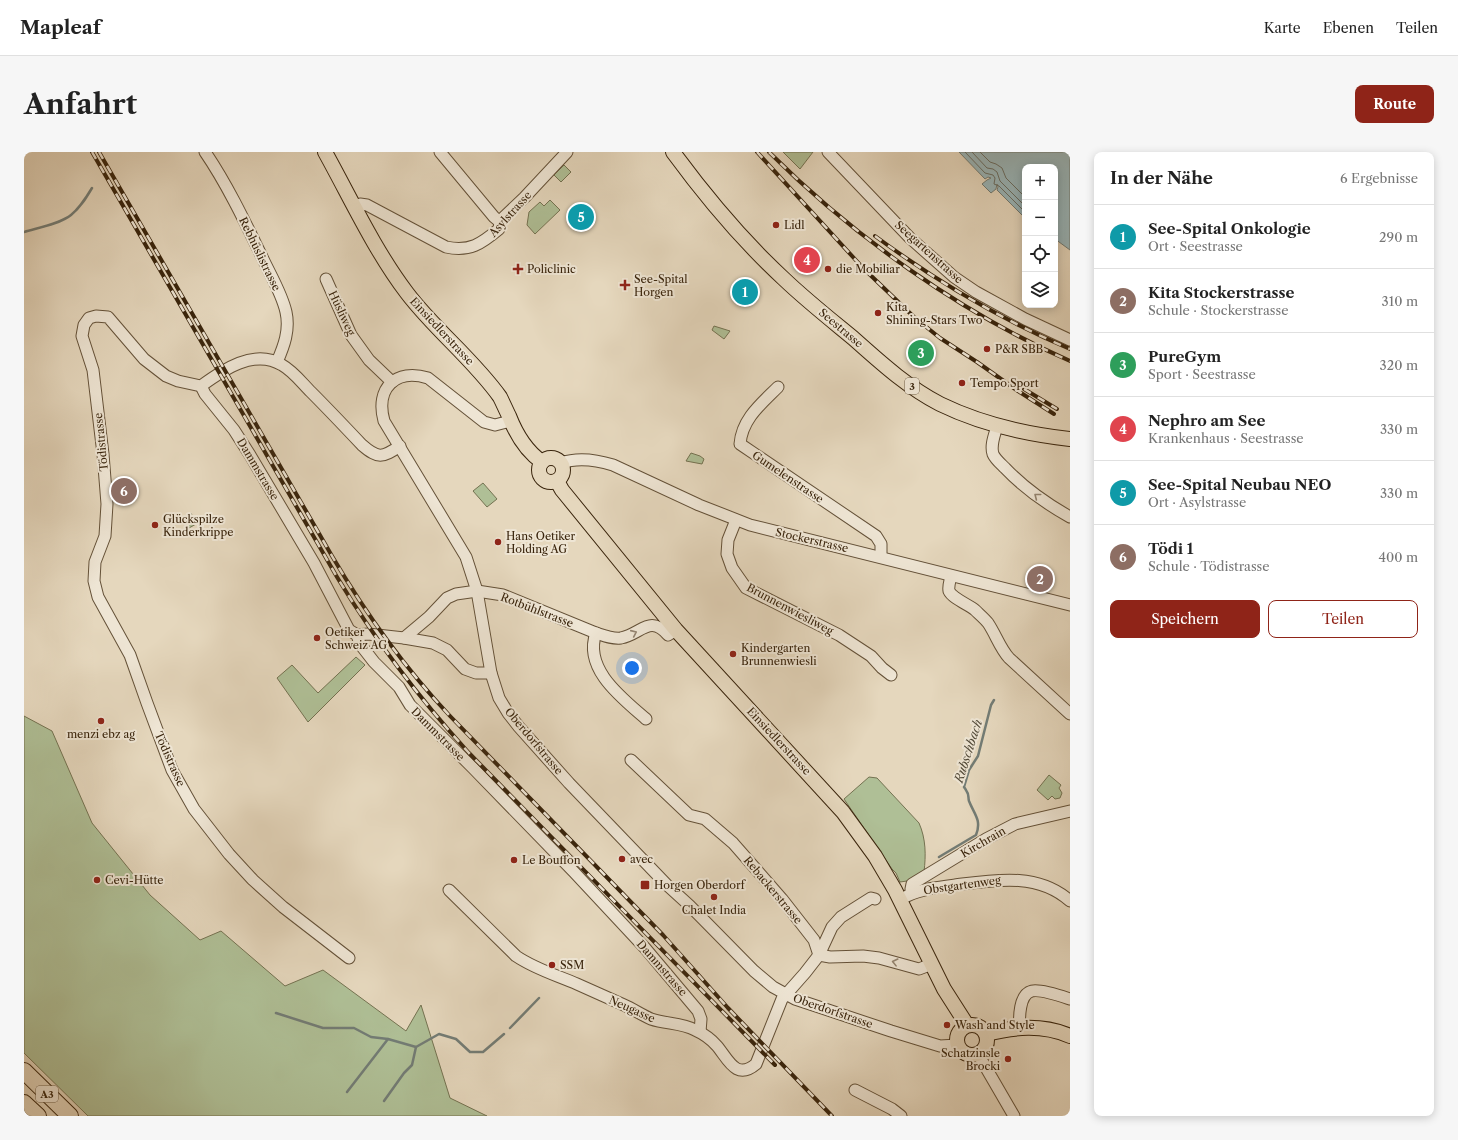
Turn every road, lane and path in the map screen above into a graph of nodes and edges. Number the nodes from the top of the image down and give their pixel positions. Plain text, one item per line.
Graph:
1 (205, 152) edge
2 (325, 152) edge
3 (440, 152) edge
4 (566, 152) edge
5 (672, 152) edge
6 (828, 152) edge
7 (355, 206) junction
8 (500, 222) junction
9 (326, 279) dead end
10 (1070, 340) edge
11 (277, 362) junction
12 (392, 382) junction
13 (201, 386) junction
14 (778, 387) dead end
15 (510, 421) junction
16 (997, 426) junction
17 (1055, 437) junction
18 (1070, 439) edge
19 (1070, 443) edge
20 (400, 446) junction
21 (542, 462) junction
22 (561, 463) junction
23 (557, 481) junction
24 (1070, 517) edge
25 (736, 520) junction
26 (881, 556) junction
27 (951, 576) junction
28 (477, 591) junction
29 (1070, 605) edge
30 (676, 630) junction
31 (596, 634) junction
32 (357, 635) junction
33 (401, 638) junction
34 (491, 673) junction
35 (891, 675) dead end
36 (1070, 714) edge
37 (646, 719) dead end
38 (631, 760) dead end
39 (1070, 811) edge
40 (449, 890) dead end
41 (913, 893) junction
42 (875, 899) dead end
43 (899, 899) junction
44 (1070, 901) edge
45 (819, 955) junction
46 (349, 958) dead end
47 (932, 964) junction
48 (786, 994) junction
49 (1066, 998) edge
50 (967, 1025) junction
51 (1020, 1028) junction
52 (700, 1032) junction
53 (986, 1034) junction
54 (1070, 1036) edge
55 (957, 1045) junction
56 (978, 1054) junction
57 (24, 1071) edge
58 (855, 1090) dead end
59 (24, 1103) edge
60 (38, 1116) edge
61 (70, 1116) edge
62 (901, 1116) edge
63 (1014, 1116) edge

1 - 11 street, Rebhüslistrasse
2 - 7 main road, Einsiedlerstrasse
3 - 8 street
4 - 8 street, Asylstrasse
5 - 16 main road, Seestrasse / 3
6 - 10 street, Seegartenstrasse
7 - 8 street, Asylstrasse
7 - 15 main road, Einsiedlerstrasse
9 - 12 street, Hüsliweg
11 - 13 street
11 - 20 street
12 - 15 street
12 - 20 street, Oberdorfstrasse
13 - 32 street, Dammstrasse
13 - 46 street, Tödistrasse
14 - 26 street, Gumelenstrasse
15 - 21 main road, Einsiedlerstrasse
16 - 17 main road, Seestrasse / 3
24 -> 16 street
17 - 18 main road, Seestrasse
17 - 19 main road, Seestrasse / 3
20 - 28 street, Oberdorfstrasse
21 - 22 main road
21 - 23 main road
22 - 23 main road
22 - 25 street, Stockerstrasse
23 - 30 main road, Einsiedlerstrasse
25 - 26 street, Stockerstrasse
25 - 35 street, Brunnenwiesliweg
26 - 27 street, Stockerstrasse
27 - 29 street, Stockerstrasse
27 - 36 street
28 - 31 street, Rotbühlstrasse
28 - 33 street, Rotbühlstrasse
28 - 34 street, Oberdorfstrasse
31 -> 30 street, Rotbühlstrasse
30 - 43 main road, Einsiedlerstrasse
31 - 37 street
32 - 33 street
32 - 52 street, Dammstrasse
33 - 34 street
34 - 48 street, Oberdorfstrasse
38 - 45 street, Rebackerstrasse
39 - 41 street, Kirchrain
40 - 52 street, Neugasse
41 - 43 street, Obstgartenweg
41 - 44 street, Obstgartenweg
42 - 45 street
43 - 47 main road, Einsiedlerstrasse
47 -> 45 street
45 - 48 street
47 - 50 main road, Einsiedlerstrasse
48 - 52 street, Neugasse
48 - 55 street, Oberdorfstrasse
49 - 51 street
50 - 53 main road
50 - 55 main road
51 - 53 main road
51 - 54 main road
53 - 56 main road
55 - 56 main road
56 - 63 street
57 - 61 highway, A3
58 - 62 street
59 - 60 highway, A3

